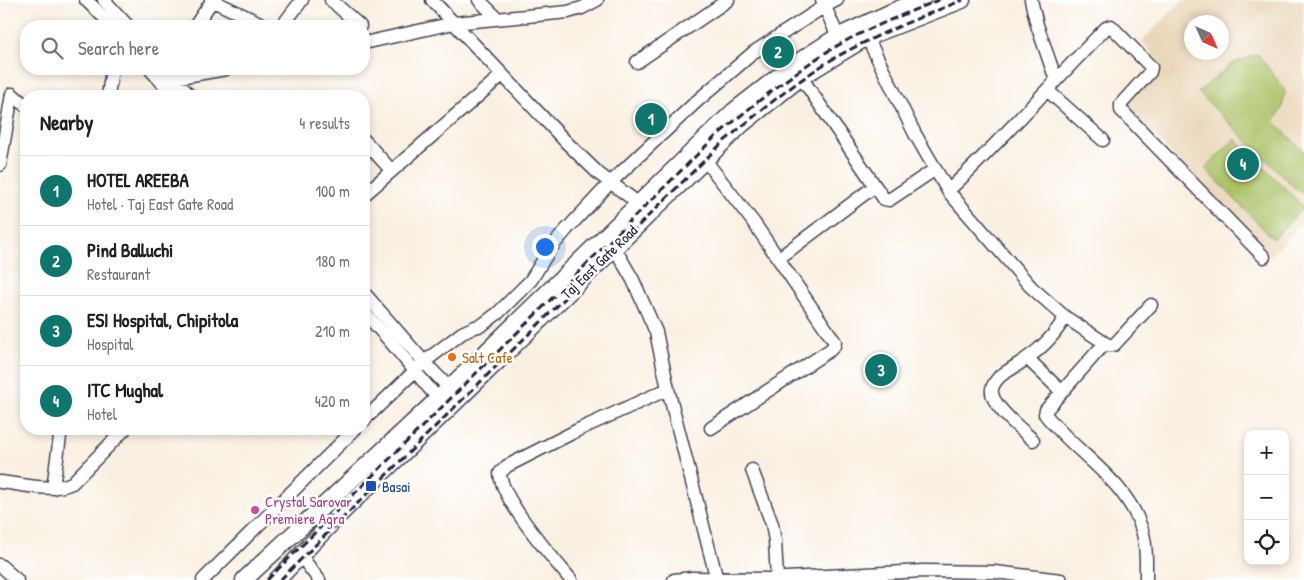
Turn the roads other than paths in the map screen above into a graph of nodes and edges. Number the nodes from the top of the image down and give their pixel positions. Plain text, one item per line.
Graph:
1 (86, 0) edge
2 (104, 0) edge
3 (212, 0) edge
4 (302, 0) edge
5 (331, 0) edge
6 (432, 0) edge
7 (479, 0) edge
8 (597, 0) edge
9 (728, 0) edge
10 (838, 0) edge
11 (922, 0) edge
12 (962, 0) edge
13 (1031, 0) edge
14 (824, 3) edge
15 (498, 19) junction
16 (107, 20) edge
17 (122, 20) edge
18 (199, 20) edge
19 (254, 20) edge
20 (287, 20) edge
21 (353, 20) edge
22 (454, 23) junction
23 (868, 37) junction
24 (370, 42) edge
25 (841, 44) junction
26 (637, 62) dead end
27 (111, 75) edge
28 (155, 75) edge
29 (172, 75) edge
30 (502, 75) junction
31 (801, 77) junction
32 (1056, 80) junction
33 (109, 90) edge
34 (169, 90) edge
35 (185, 90) edge
36 (1047, 90) junction
37 (12, 94) junction
38 (20, 101) edge
39 (0, 104) edge
40 (1103, 140) dead end
41 (370, 147) edge
42 (705, 160) junction
43 (0, 165) edge
44 (391, 170) junction
45 (934, 170) junction
46 (610, 183) junction
47 (875, 186) junction
48 (370, 189) edge
49 (948, 191) junction
50 (638, 203) junction
51 (614, 247) junction
52 (1264, 257) dead end
53 (779, 258) junction
54 (370, 300) edge
55 (1151, 305) dead end
56 (1065, 317) junction
57 (370, 319) edge
58 (1104, 344) junction
59 (1027, 358) junction
60 (424, 362) junction
61 (414, 370) junction
62 (668, 389) junction
63 (1062, 392) junction
64 (448, 399) junction
65 (370, 414) edge
66 (711, 428) dead end
67 (60, 435) edge
68 (119, 435) edge
69 (349, 435) edge
70 (1033, 440) dead end
71 (752, 470) dead end
72 (0, 482) edge
73 (53, 488) junction
74 (301, 556) junction
75 (0, 565) edge
76 (947, 576) edge
77 (777, 578) junction
78 (717, 579) edge
79 (17, 580) edge
80 (203, 580) edge
81 (244, 580) edge
82 (277, 580) edge
83 (319, 580) edge
84 (571, 580) edge
85 (674, 580) edge
86 (756, 580) edge
87 (1061, 580) edge
88 (1146, 580) edge

1 - 16 street
2 - 17 street
3 - 18 street
3 - 19 street
4 - 20 street
5 - 21 street
6 - 22 street
7 - 15 street
8 - 15 street
9 - 26 street
10 - 14 street
11 - 25 main road
12 - 23 main road, Taj East Gate Road
13 - 32 street
14 - 25 street
14 - 46 street
15 - 22 street
22 - 24 street
22 - 30 street
23 - 25 main road, Taj East Gate Road
23 - 45 street
25 - 31 main road, Taj East Gate Road
25 - 50 main road
27 - 33 street
28 - 34 street
29 - 35 street
30 - 44 street
30 - 46 street
31 - 42 main road, Taj East Gate Road
31 - 47 street
32 - 36 street
32 - 52 street
36 - 40 street
36 - 49 street
37 - 38 street
37 - 39 street
37 - 43 street
41 - 44 street
42 - 51 main road, Taj East Gate Road
42 - 53 street
44 - 48 street
45 - 47 street
45 - 49 street
46 - 50 street
46 - 60 street
47 - 53 street
49 - 56 street
50 - 64 main road
51 - 62 street
51 - 64 main road, Taj East Gate Road
53 - 66 street
54 - 60 street
55 - 58 street
56 - 58 street
56 - 59 street
57 - 61 street
58 - 63 street
59 - 63 street
59 - 70 street
60 - 61 street
60 - 64 street
61 - 64 street
61 - 65 street
62 - 78 street
62 - 84 street
63 - 88 street
64 - 74 main road, Taj East Gate Road
64 - 81 main road
67 - 73 street
68 - 73 street
69 - 80 street
71 - 77 street
72 - 73 street
74 - 82 main road, Taj East Gate Road
74 - 83 street
75 - 79 street
76 - 77 street
76 - 87 street
77 - 86 street
78 - 85 street
78 - 86 street

